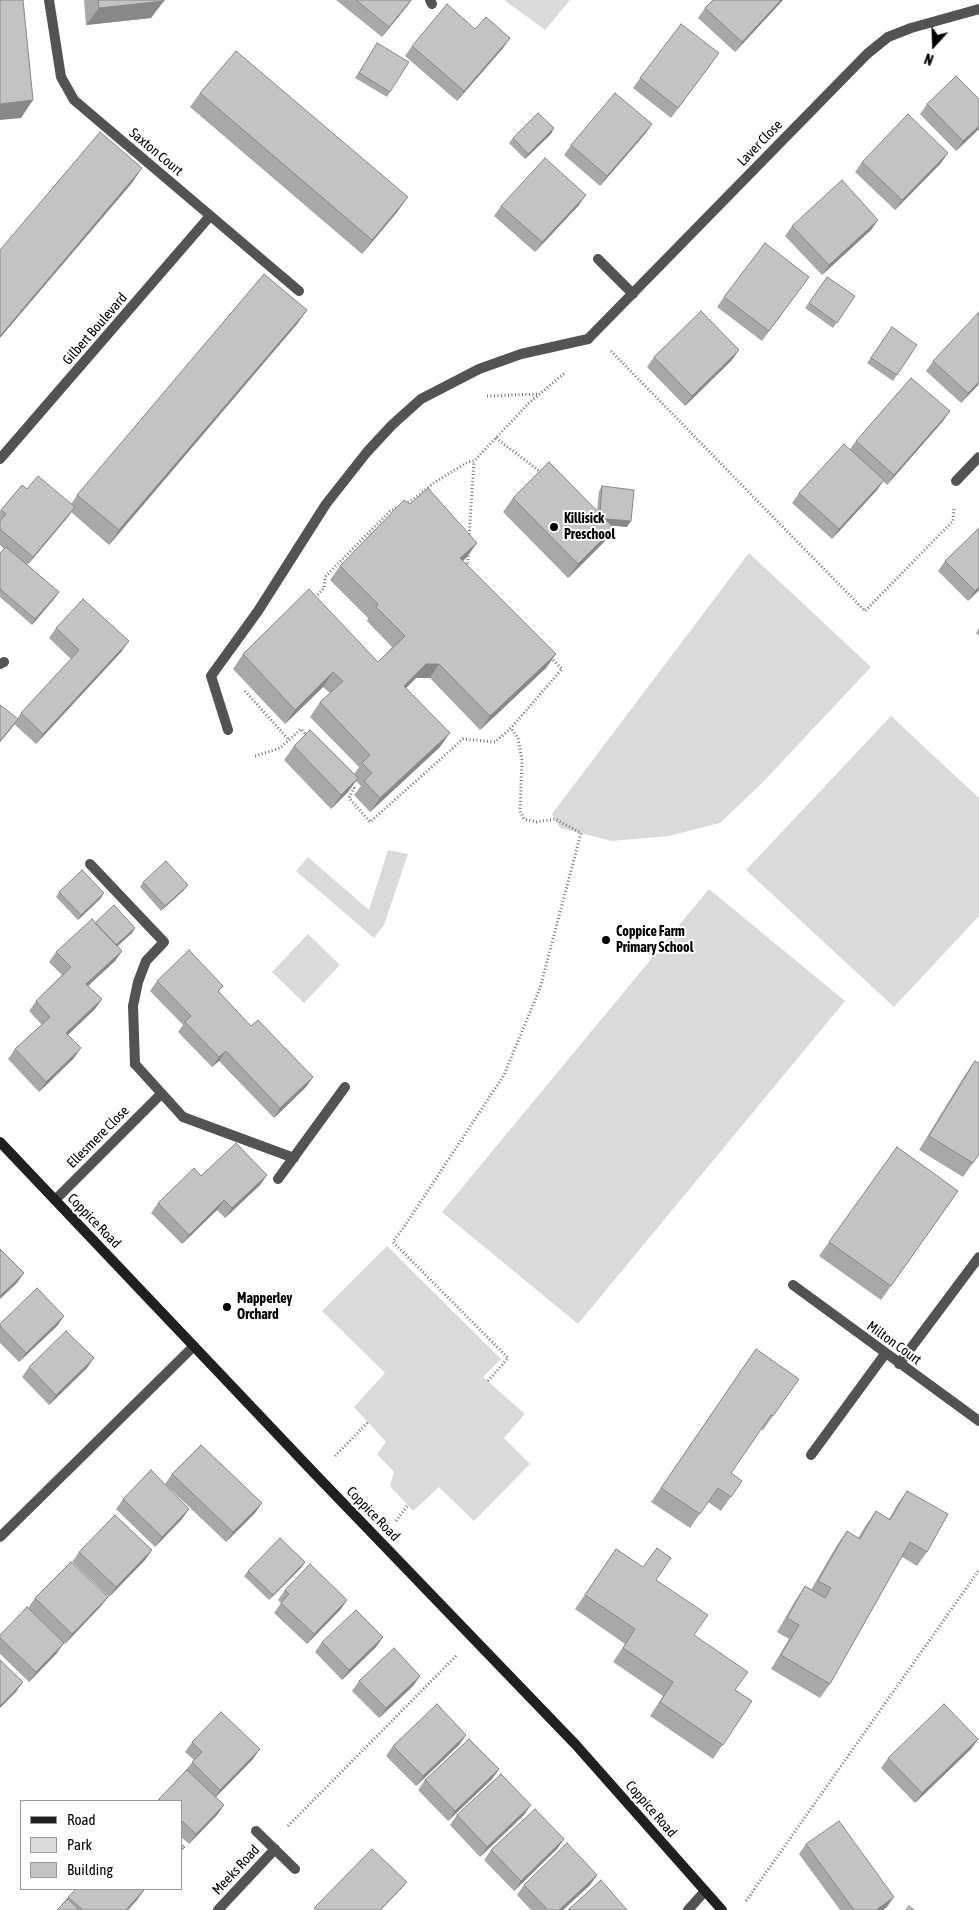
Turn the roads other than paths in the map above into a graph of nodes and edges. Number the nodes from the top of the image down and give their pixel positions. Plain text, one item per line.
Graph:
1 (49, 0) edge
2 (979, 9) edge
3 (210, 216) junction
4 (598, 259) dead end
5 (299, 291) dead end
6 (633, 294) junction
7 (979, 457) edge
8 (0, 460) edge
9 (956, 481) road end
10 (228, 730) dead end
11 (90, 864) dead end
12 (345, 1087) dead end
13 (161, 1094) junction
14 (0, 1142) edge
15 (294, 1158) junction
16 (278, 1179) dead end
17 (55, 1200) junction
18 (979, 1257) edge
19 (793, 1285) dead end
20 (194, 1346) junction
21 (885, 1354) junction
22 (899, 1364) junction
23 (979, 1420) edge
24 (811, 1455) dead end
25 (0, 1537) edge
26 (256, 1831) dead end
27 (273, 1847) junction
28 (295, 1869) dead end
29 (705, 1891) junction
30 (218, 1910) edge
31 (688, 1910) edge
32 (722, 1910) edge

1 - 3 street, Saxton Court
2 - 6 street, Laver Close
3 - 5 street, Saxton Court
3 - 8 street, Gilbert Boulevard
4 - 6 street
6 - 10 street, Laver Close
7 - 9 street
11 - 13 street
12 - 15 street
13 - 15 street
13 - 17 street, Ellesmere Close
14 - 17 street, Coppice Road
15 - 16 street
17 - 20 street, Coppice Road
18 - 22 street
19 - 21 street, Milton Court
20 - 25 street
20 - 29 street, Coppice Road
21 - 22 street, Milton Court
21 - 24 street
22 - 23 street, Milton Court
26 - 27 street, Meeks Road
27 - 28 street, Meeks Road
27 - 30 street, Meeks Road
29 - 31 street
29 - 32 street, Coppice Road

